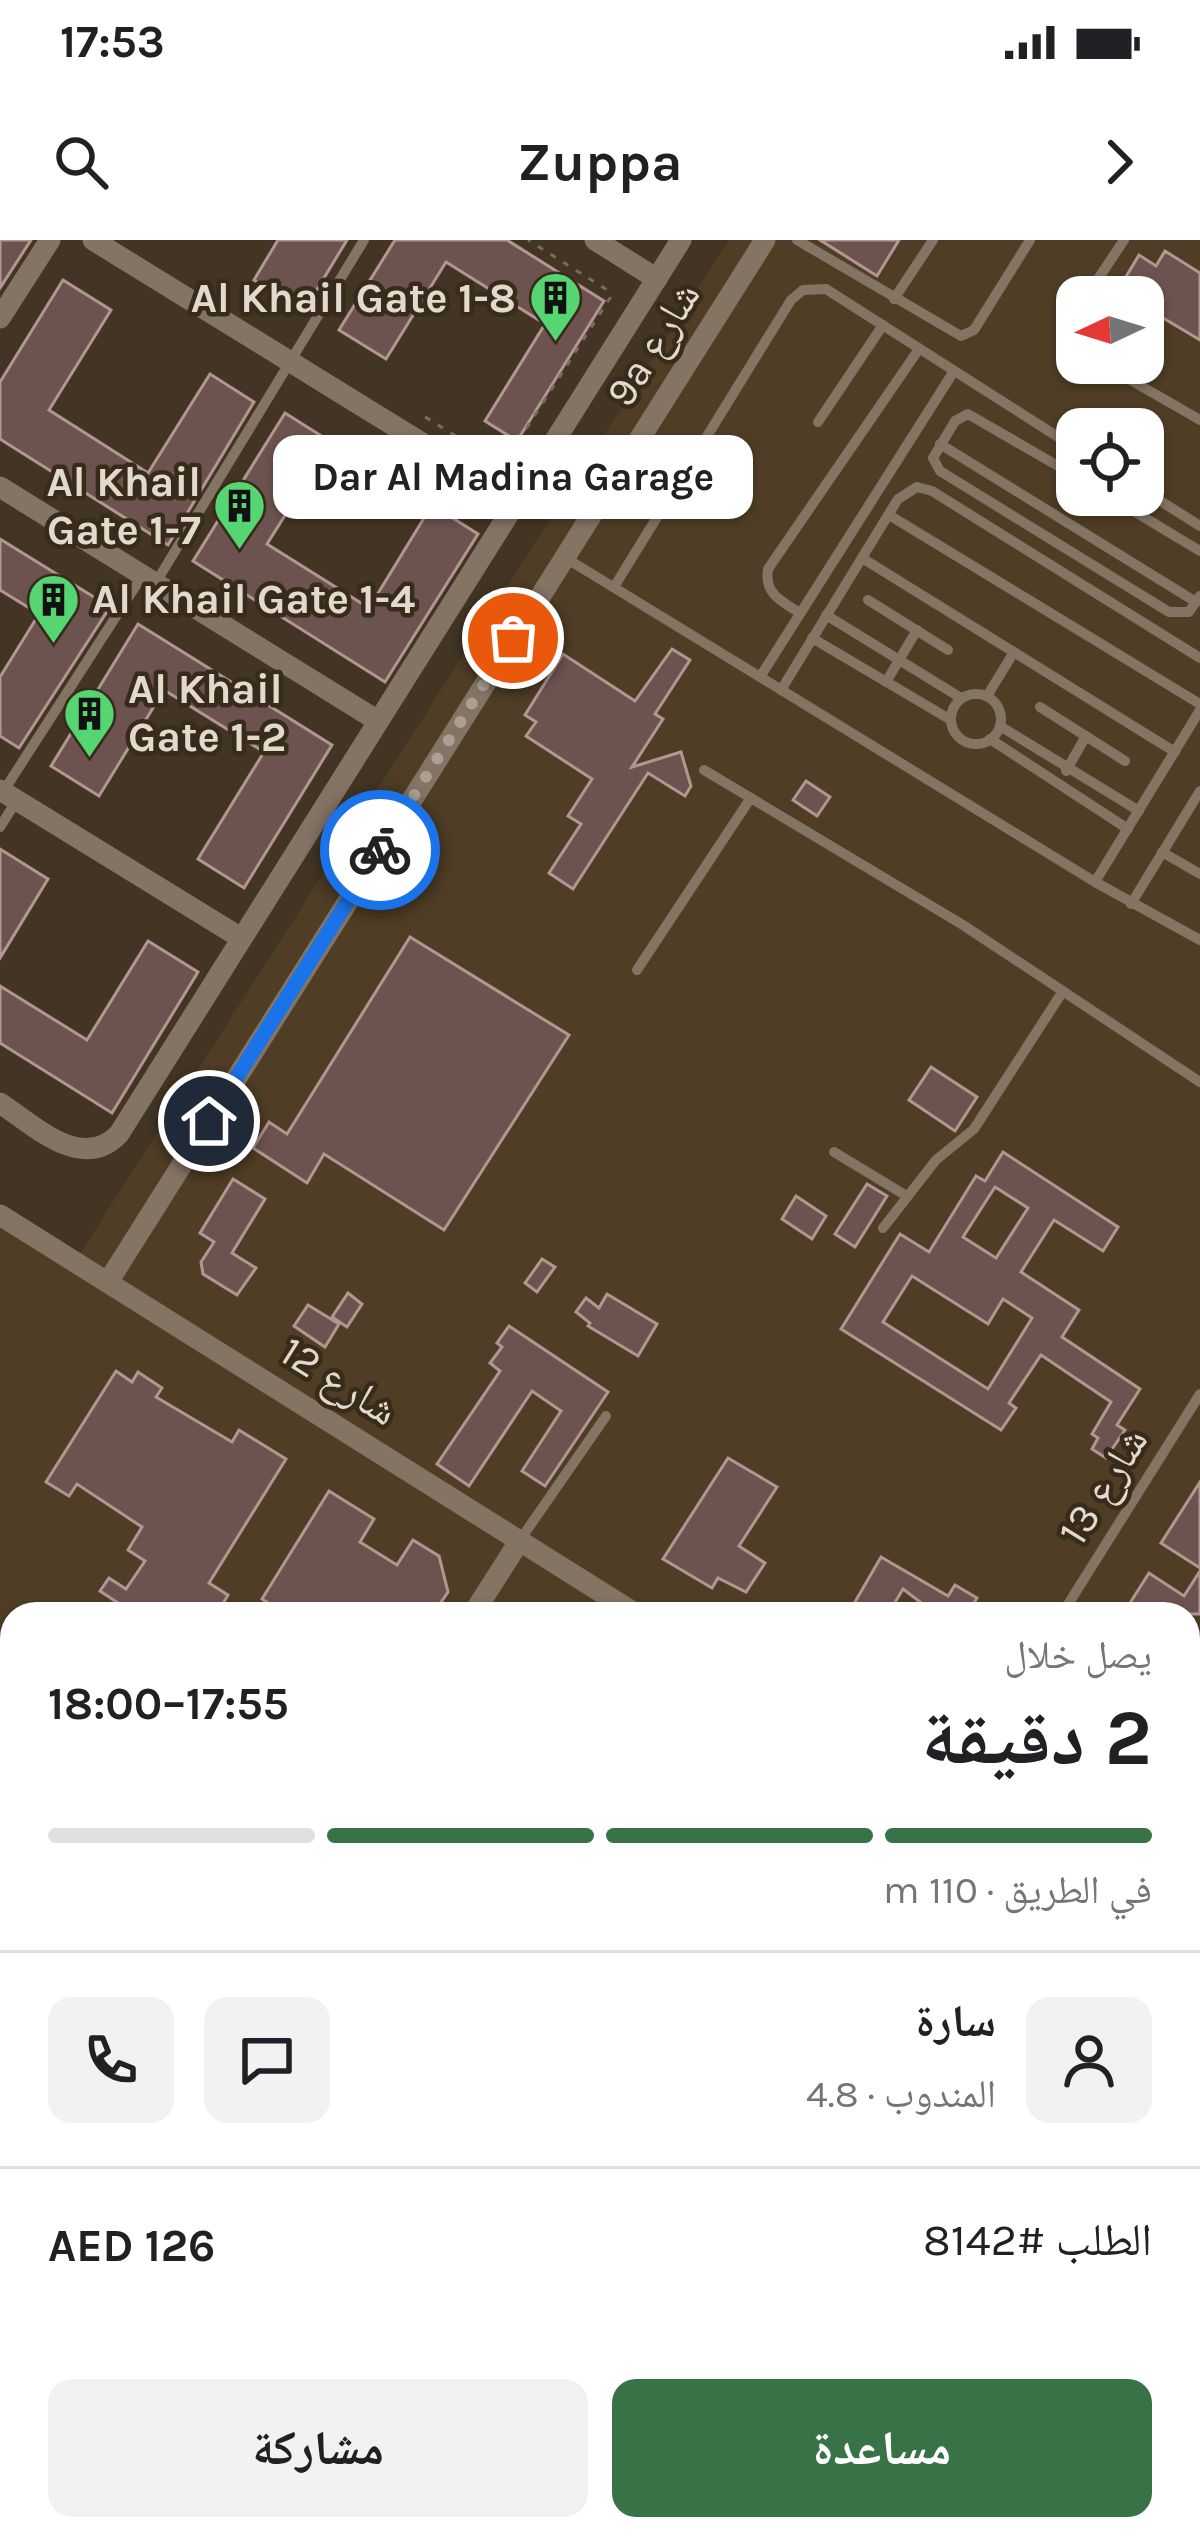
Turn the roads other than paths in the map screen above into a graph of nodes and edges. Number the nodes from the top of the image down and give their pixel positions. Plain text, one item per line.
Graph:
1 (50, 240) edge
2 (93, 240) edge
3 (364, 240) edge
4 (595, 240) edge
5 (682, 240) edge
6 (765, 240) edge
7 (797, 240) edge
8 (934, 240) edge
9 (1030, 240) edge
10 (1124, 240) edge
11 (1100, 276) edge
12 (657, 279) junction
13 (894, 298) junction
14 (0, 318) edge
15 (883, 325) junction
16 (919, 349) junction
17 (291, 362) junction
18 (954, 371) junction
19 (1137, 384) edge
20 (1200, 420) edge
21 (818, 422) dead end
22 (1056, 436) edge
23 (940, 444) junction
24 (1056, 464) edge
25 (0, 487) edge
26 (516, 501) junction
27 (1164, 503) edge
28 (889, 515) junction
29 (1143, 516) edge
30 (1200, 526) edge
31 (1200, 550) edge
32 (564, 557) junction
33 (862, 558) junction
34 (148, 580) junction
35 (614, 587) junction
36 (1198, 599) edge
37 (868, 600) dead end
38 (800, 613) junction
39 (826, 615) junction
40 (916, 630) junction
41 (812, 638) junction
42 (949, 650) dead end
43 (1014, 652) junction
44 (1200, 658) edge
45 (899, 660) junction
46 (760, 677) junction
47 (886, 682) junction
48 (781, 690) junction
49 (986, 696) junction
50 (961, 698) junction
51 (1040, 707) dead end
52 (1200, 707) edge
53 (951, 720) junction
54 (378, 721) junction
55 (1000, 726) junction
56 (1086, 736) junction
57 (990, 739) junction
58 (1175, 752) junction
59 (1125, 760) dead end
60 (1068, 767) junction
61 (704, 770) dead end
62 (1059, 784) junction
63 (1200, 791) edge
64 (6, 794) edge
65 (750, 799) junction
66 (1139, 811) junction
67 (0, 827) edge
68 (1128, 829) junction
69 (1162, 852) junction
70 (1200, 874) edge
71 (1095, 883) junction
72 (1131, 904) junction
73 (241, 938) junction
74 (1200, 940) edge
75 (637, 970) dead end
76 (1063, 991) junction
77 (1200, 1082) edge
78 (0, 1103) edge
79 (835, 1152) dead end
80 (905, 1195) junction
81 (0, 1215) edge
82 (883, 1228) dead end
83 (108, 1282) junction
84 (1200, 1394) edge
85 (1196, 1410) edge
86 (606, 1416) dead end
87 (520, 1540) junction
88 (481, 1602) edge
89 (618, 1602) edge
90 (1070, 1602) edge

1 - 14 street
2 - 17 street
3 - 17 lane
4 - 12 street
5 - 12 street
6 - 32 street, 9a شارع
7 - 13 lane
8 - 13 lane
9 - 13 lane
10 - 11 lane
12 - 26 street
15 - 16 lane
15 - 21 lane
15 - 35 lane
16 - 18 lane
16 - 38 lane
17 - 26 street
17 - 34 lane
18 - 22 lane
18 - 38 lane
19 - 20 lane
23 - 24 lane
23 - 36 lane
23 - 36 lane
25 - 34 street
26 - 54 street
27 - 30 lane
28 - 33 lane
28 - 44 lane
28 - 52 lane
29 - 31 lane
32 - 35 lane
32 - 83 street, 9a شارع
33 - 39 lane
33 - 43 lane
34 - 54 street
34 - 64 lane
35 - 46 lane
37 - 40 lane
38 - 46 lane
39 - 41 lane
39 - 45 lane
40 - 42 lane
40 - 45 lane
41 - 47 lane
41 - 48 lane
43 - 49 lane
43 - 58 lane
45 - 47 lane
45 - 50 lane
46 - 48 lane
47 - 53 lane
48 - 71 lane
49 - 50 lane
49 - 55 lane
50 - 53 lane
51 - 56 lane
52 - 58 lane
53 - 57 lane
54 - 73 street
55 - 57 lane
55 - 60 lane
56 - 59 lane
56 - 60 lane
57 - 62 lane
58 - 66 lane
60 - 62 lane
60 - 66 lane
61 - 65 lane
62 - 68 lane
63 - 69 lane
64 - 67 lane
64 - 73 street
65 - 75 lane
65 - 76 lane
66 - 68 lane
68 - 71 lane
69 - 70 lane
69 - 72 lane
71 - 72 lane
72 - 74 lane
73 - 78 street
76 - 77 lane
76 - 80 lane
79 - 80 lane
80 - 82 lane
81 - 83 street, شارع 12
83 - 87 street, شارع 12
84 - 85 lane, شارع 13
85 - 90 lane, شارع 13
86 - 87 lane
87 - 88 street
87 - 89 street, شارع 12

